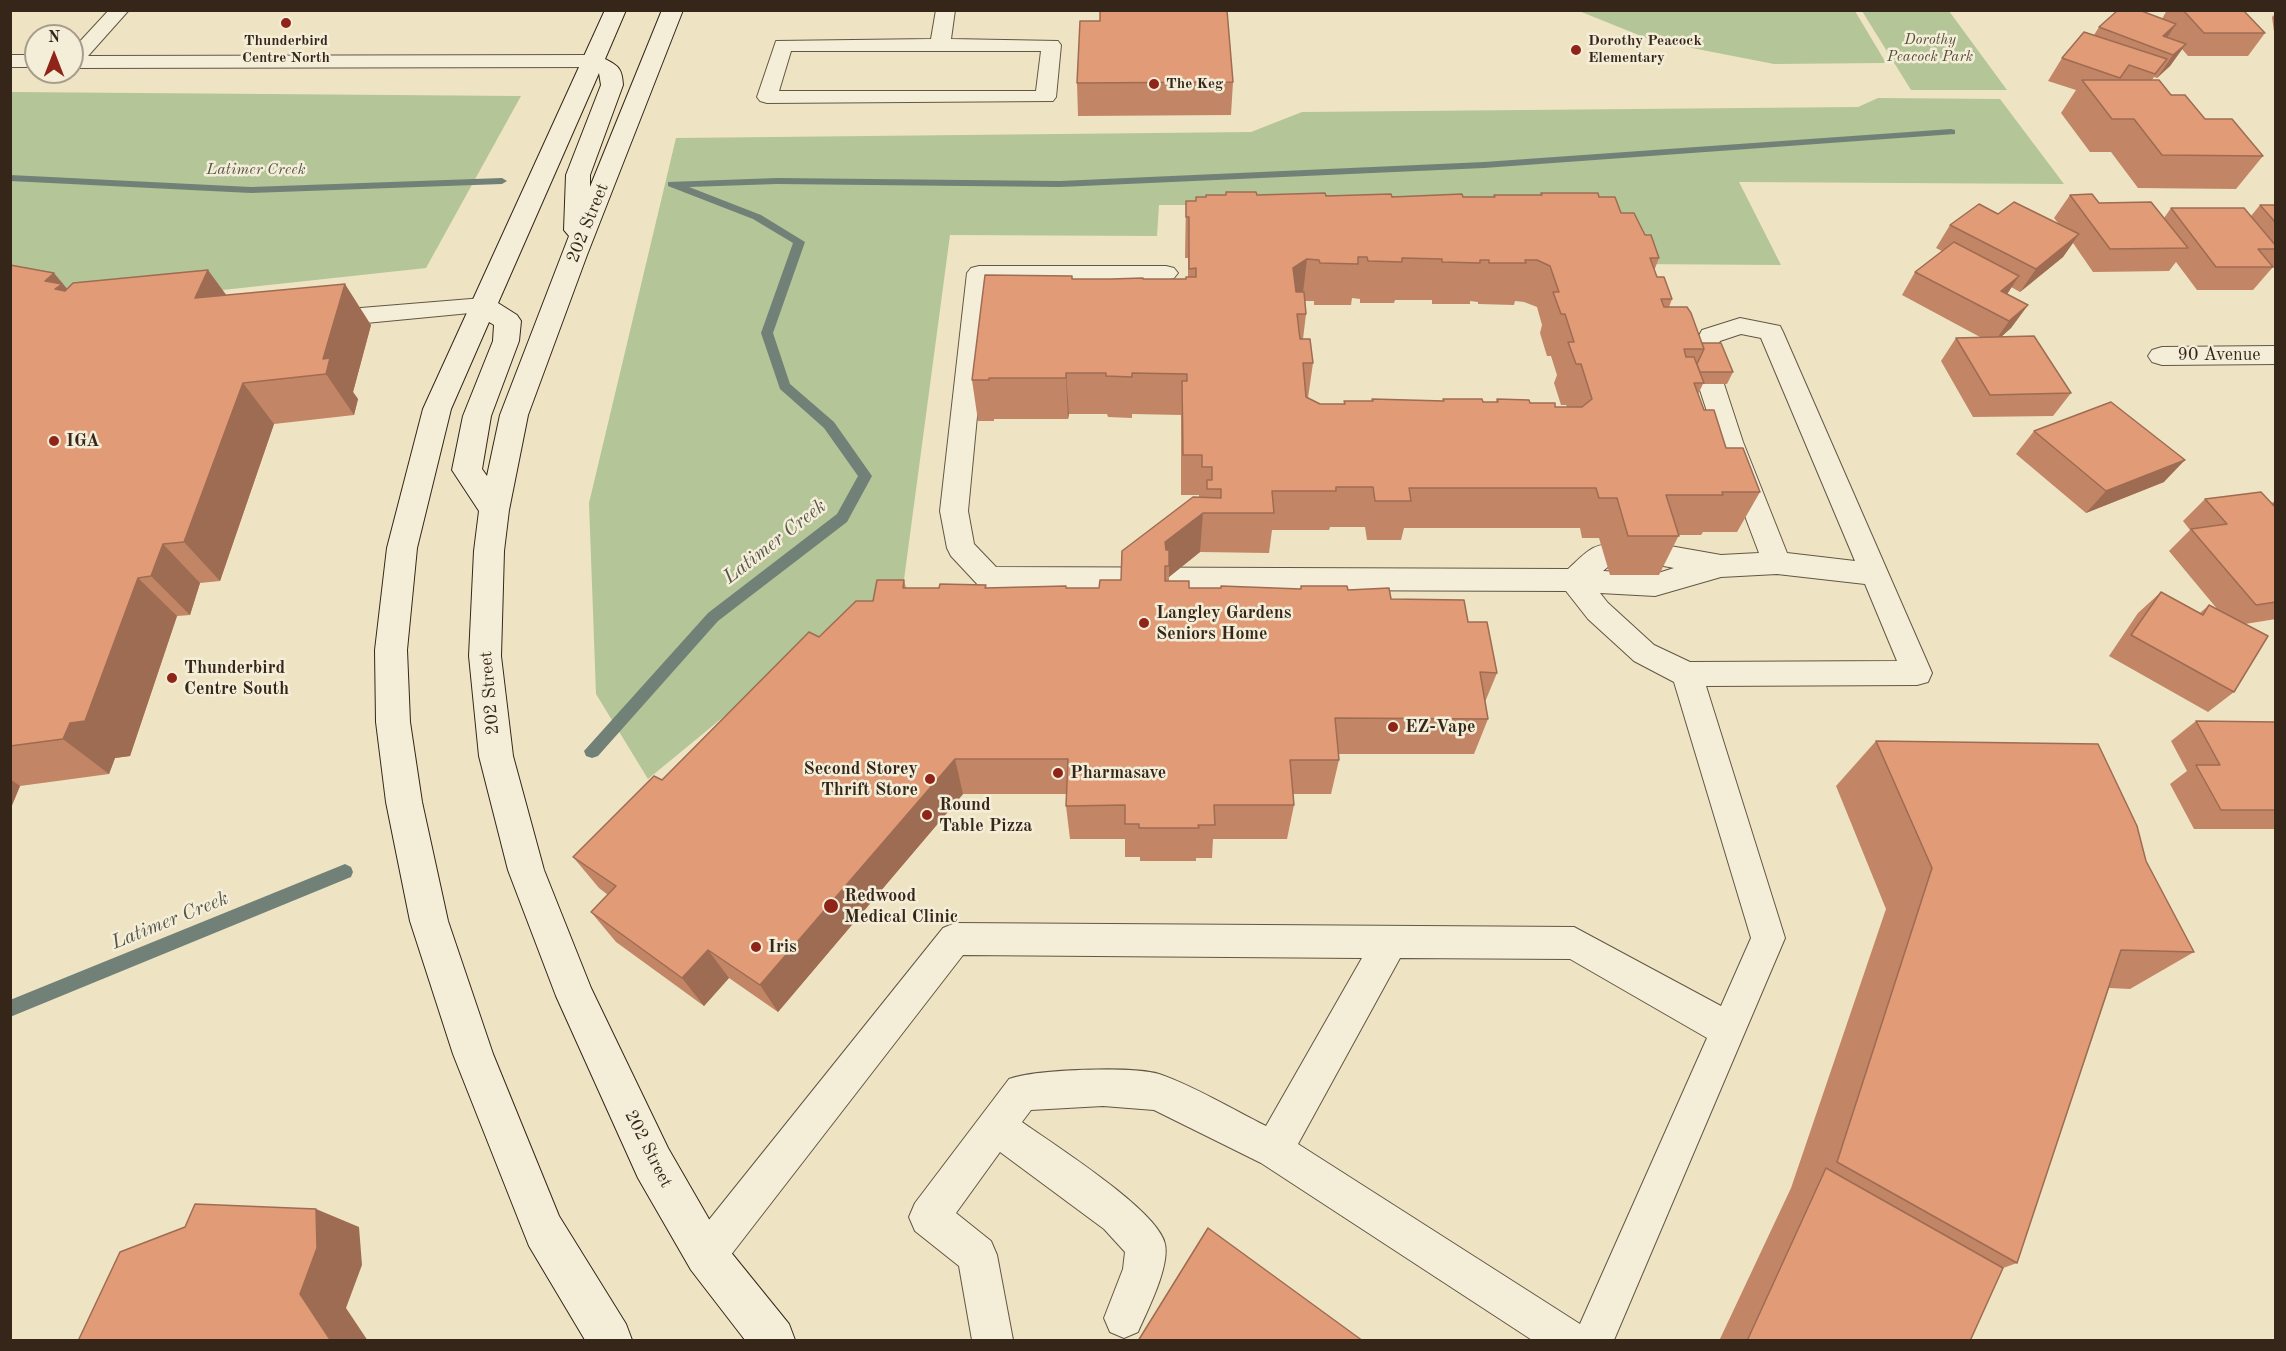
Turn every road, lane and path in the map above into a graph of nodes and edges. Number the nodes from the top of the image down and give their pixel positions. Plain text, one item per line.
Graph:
1 (120, 10) edge
2 (616, 10) edge
3 (673, 10) edge
4 (946, 10) edge
5 (940, 45) junction
6 (84, 49) edge
7 (593, 61) junction
8 (84, 62) edge
9 (574, 255) junction
10 (1166, 273) dead end
11 (483, 306) junction
12 (302, 321) edge
13 (1701, 355) edge
14 (2276, 355) edge
15 (2162, 356) dead end
16 (1711, 384) edge
17 (494, 510) junction
18 (1604, 554) dead end
19 (1653, 554) edge
20 (1777, 563) junction
21 (1721, 566) junction
22 (1874, 574) junction
23 (1574, 580) junction
24 (1687, 674) junction
25 (1390, 942) junction
26 (1728, 1030) junction
27 (996, 1126) junction
28 (1274, 1150) junction
29 (706, 1255) junction
30 (1124, 1318) dead end
31 (610, 1341) edge
32 (773, 1341) edge
33 (992, 1341) edge
34 (1568, 1341) edge
35 (1594, 1341) edge

1 - 6 lane
2 - 7 main road
3 - 9 main road, 202 Street
4 - 5 lane
5 - 5 lane
7 - 8 lane
7 - 9 main road
7 - 11 main road
9 - 17 main road, 202 Street
10 - 23 lane
11 - 12 lane
11 - 17 main road
11 - 31 main road
13 - 22 lane
14 - 15 main road, 90 Avenue
16 - 20 lane
17 - 29 main road, 202 Street
18 - 23 lane
19 - 21 lane
20 - 21 lane
20 - 22 lane
21 - 23 lane
22 - 24 lane
23 - 24 lane
24 - 26 lane
25 - 26 lane
25 - 28 lane
25 - 29 lane
26 - 35 lane
27 - 28 lane
27 - 30 lane
27 - 33 lane
28 - 34 lane
29 - 32 main road, 202 Street

